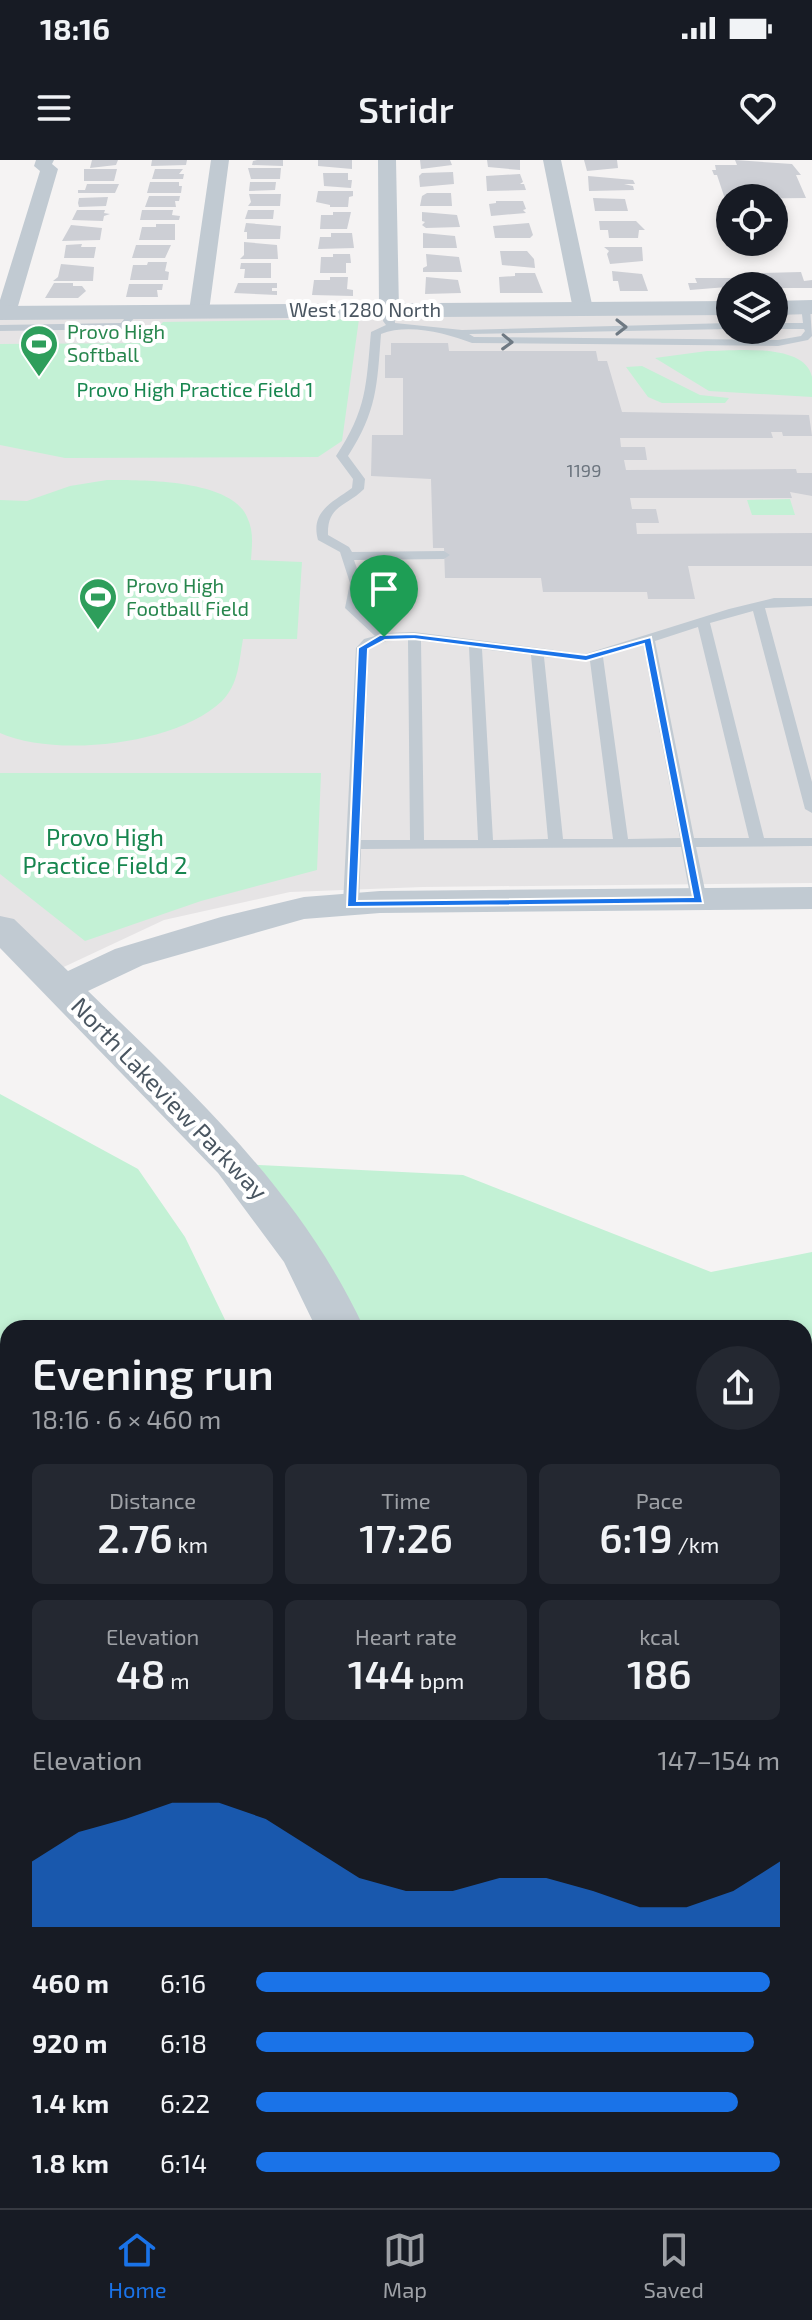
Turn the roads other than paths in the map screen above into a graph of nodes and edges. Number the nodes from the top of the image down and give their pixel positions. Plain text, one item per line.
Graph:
1 (220, 160) edge
2 (387, 160) edge
3 (552, 160) edge
4 (51, 163) edge
5 (716, 308) edge
6 (583, 309) junction
7 (788, 310) edge
8 (199, 311) junction
9 (809, 314) edge
10 (2, 318) edge
11 (390, 318) junction
12 (788, 321) edge
13 (716, 326) edge
14 (459, 332) junction
15 (444, 555) dead end
16 (347, 556) junction
17 (812, 602) edge
18 (758, 606) junction
19 (703, 622) junction
20 (414, 636) junction
21 (384, 637) junction
22 (648, 639) junction
23 (475, 644) junction
24 (537, 652) junction
25 (596, 656) junction
26 (812, 809) edge
27 (812, 842) edge
28 (689, 844) junction
29 (758, 844) junction
30 (354, 845) junction
31 (417, 845) junction
32 (486, 845) junction
33 (556, 845) junction
34 (621, 845) junction
35 (812, 898) edge
36 (699, 900) junction
37 (351, 904) junction
38 (0, 927) edge
39 (63, 988) junction
40 (336, 1320) edge

1 - 8 street
2 - 11 street
3 - 6 street
4 - 10 street
5 - 6 street, West 1280 North
6 - 11 street, West 1280 North
7 - 9 street
8 - 10 street, West 1280 North
8 - 11 street, West 1280 North
9 - 12 lane
14 -> 9 lane
11 - 14 lane
11 - 16 lane
14 -> 13 lane
15 - 16 lane
16 - 21 lane
17 - 18 lane
18 - 19 lane
18 - 26 lane
19 - 22 lane
19 - 29 lane
20 - 21 lane
20 - 23 lane
20 - 31 lane
21 - 30 lane
22 - 25 lane
22 - 28 lane
23 - 24 lane
23 - 32 lane
24 - 25 lane
24 - 33 lane
25 - 34 lane
27 - 29 lane
28 - 29 lane
28 - 34 lane
28 - 36 lane
30 - 31 lane
30 - 37 lane
31 - 32 lane
32 - 33 lane
33 - 34 lane
35 - 36 street
36 - 37 street
37 - 39 street
38 - 39 street, North Lakeview Parkway
39 - 40 street, North Lakeview Parkway

